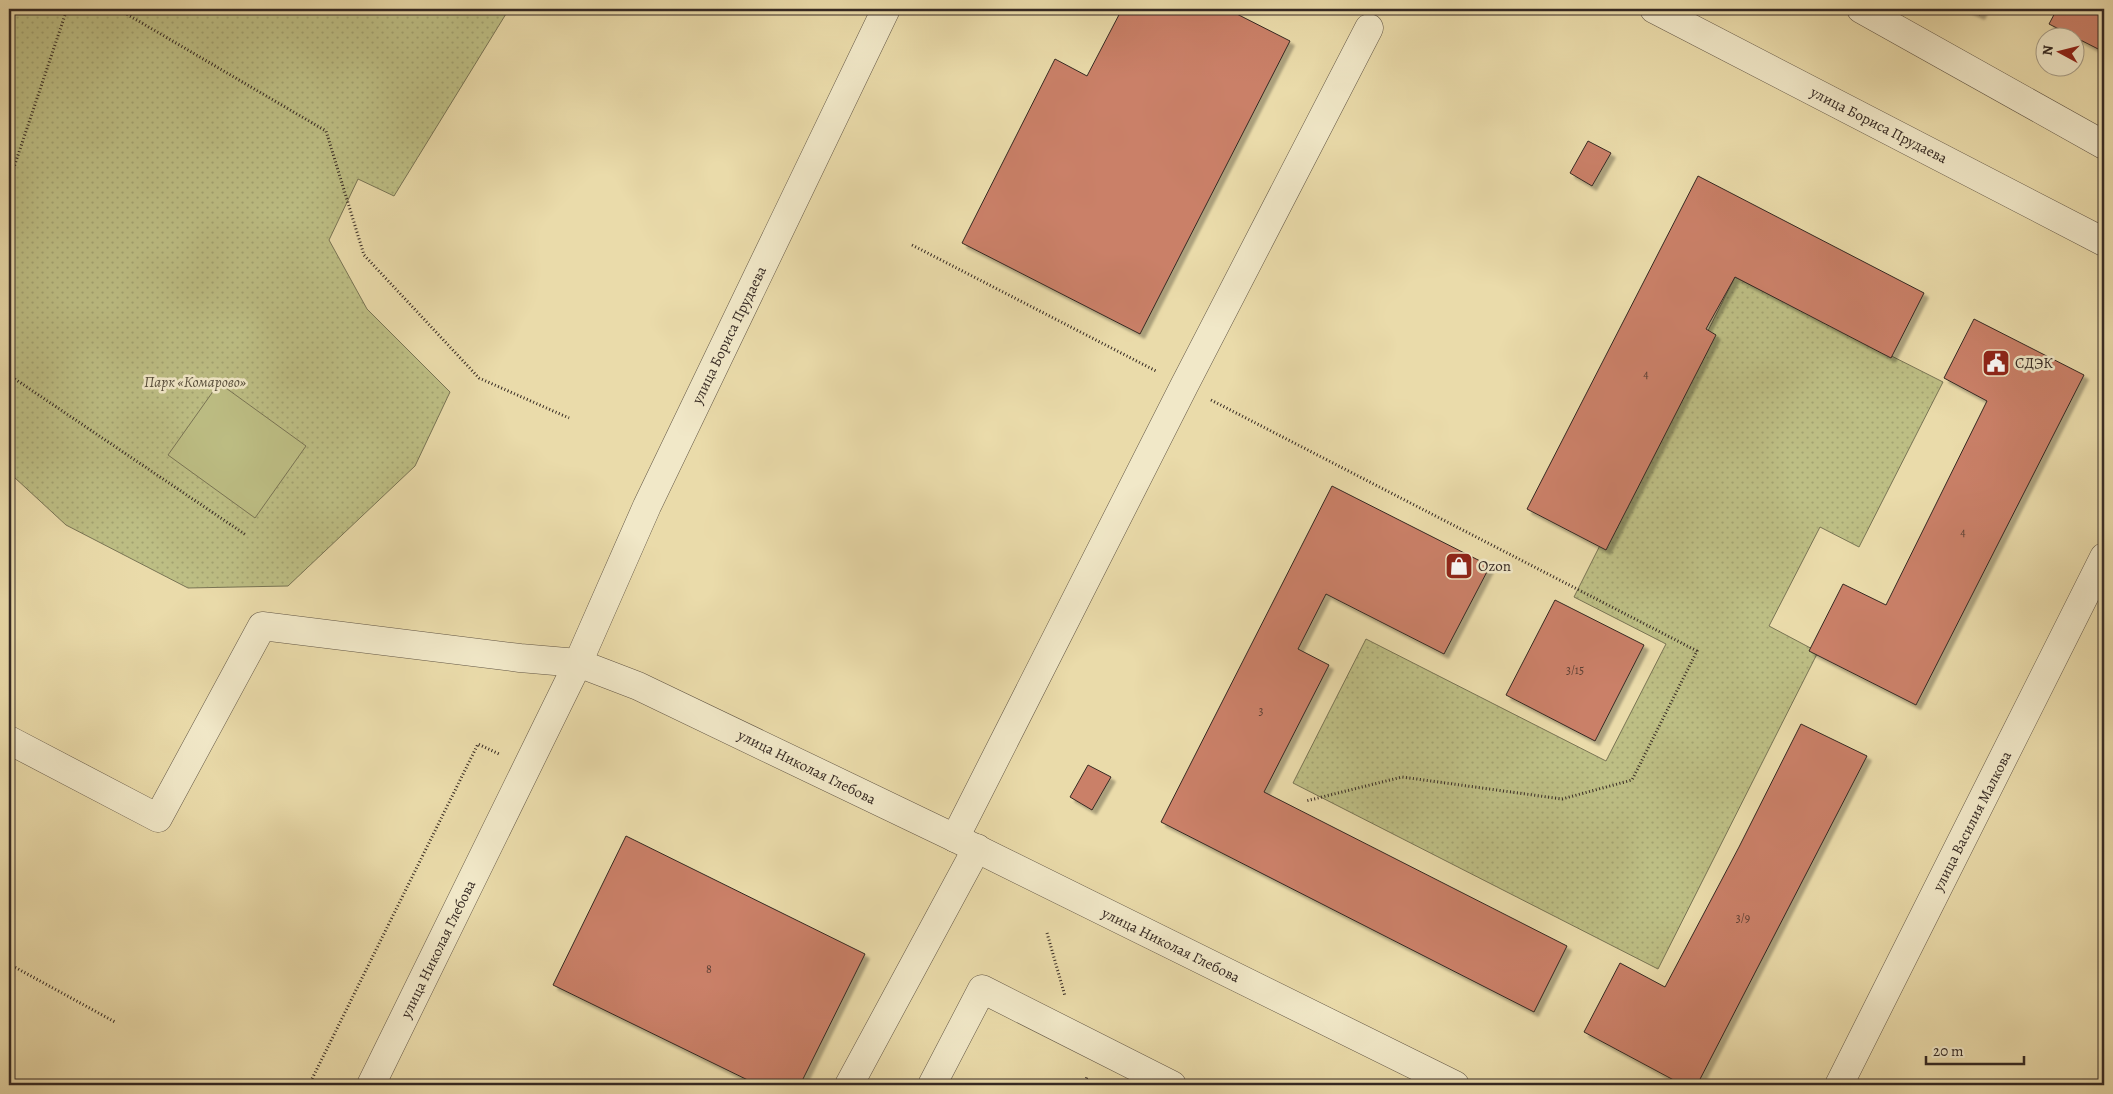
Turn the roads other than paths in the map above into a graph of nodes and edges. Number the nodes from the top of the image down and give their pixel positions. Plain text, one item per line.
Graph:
1 (886, 9) edge
2 (1654, 9) edge
3 (1861, 9) edge
4 (1369, 28) dead end
5 (2104, 145) edge
6 (2104, 242) edge
7 (2104, 557) edge
8 (578, 663) junction
9 (9, 740) edge
10 (966, 843) junction
11 (371, 1085) edge
12 (849, 1085) edge
13 (932, 1085) edge
14 (1172, 1085) edge
15 (1455, 1085) edge
16 (1839, 1085) edge

1 - 8 street, улица Бориса Прудаева
2 - 6 street, улица Бориса Прудаева
3 - 5 street
4 - 10 street
7 - 16 street, улица Василия Малкова
8 - 9 street
8 - 10 street, улица Николая Глебова
8 - 11 street, улица Николая Глебова
10 - 12 street
10 - 15 street, улица Николая Глебова
13 - 14 street

